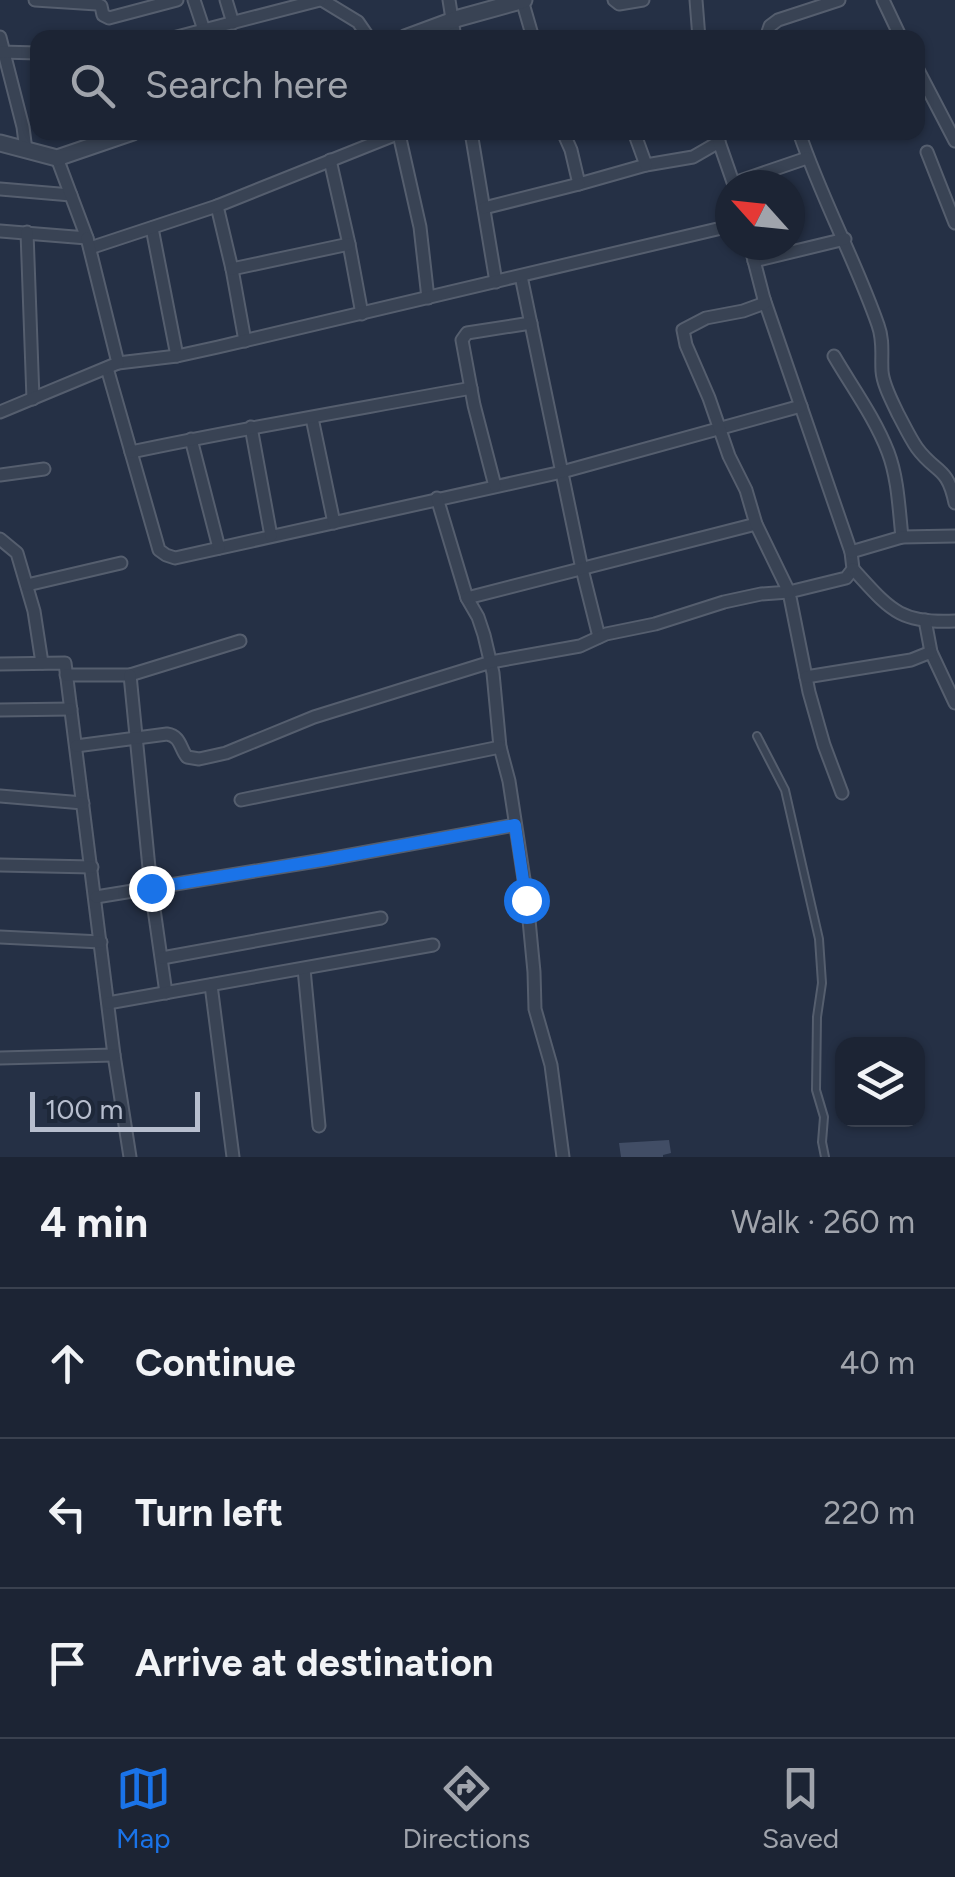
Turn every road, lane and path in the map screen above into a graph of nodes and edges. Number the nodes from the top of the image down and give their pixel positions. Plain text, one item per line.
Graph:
1 (35, 0) edge
2 (177, 0) edge
3 (194, 0) edge
4 (226, 0) edge
5 (320, 0) edge
6 (449, 0) edge
7 (523, 0) edge
8 (614, 0) edge
9 (643, 0) edge
10 (696, 0) edge
11 (839, 0) edge
12 (883, 0) edge
13 (301, 2) edge
14 (452, 20) junction
15 (233, 22) junction
16 (204, 30) joint
17 (364, 30) edge
18 (426, 30) edge
19 (454, 30) edge
20 (531, 30) edge
21 (698, 30) edge
22 (769, 30) edge
23 (897, 30) edge
24 (0, 37) edge
25 (2, 52) edge
26 (30, 53) edge
27 (925, 83) edge
28 (110, 140) edge
29 (382, 140) edge
30 (401, 140) edge
31 (472, 140) edge
32 (566, 140) edge
33 (637, 140) edge
34 (714, 140) edge
35 (719, 140) edge
36 (801, 140) edge
37 (955, 140) edge
38 (0, 143) edge
39 (26, 150) junction
40 (927, 152) dead end
41 (57, 158) junction
42 (807, 158) junction
43 (330, 160) junction
44 (646, 165) junction
45 (729, 170) edge
46 (773, 170) edge
47 (579, 184) junction
48 (0, 189) edge
49 (71, 195) junction
50 (216, 206) junction
51 (484, 208) junction
52 (955, 221) edge
53 (152, 228) junction
54 (715, 230) edge
55 (0, 231) edge
56 (26, 232) junction
57 (845, 240) junction
58 (88, 243) junction
59 (349, 244) junction
60 (754, 261) joint
61 (232, 269) junction
62 (521, 276) junction
63 (496, 282) junction
64 (428, 298) junction
65 (764, 299) junction
66 (362, 314) junction
67 (531, 323) junction
68 (245, 341) junction
69 (178, 356) junction
70 (834, 356) dead end
71 (113, 366) junction
72 (471, 388) junction
73 (33, 399) junction
74 (801, 406) junction
75 (0, 412) edge
76 (312, 418) junction
77 (250, 427) junction
78 (721, 430) junction
79 (192, 439) junction
80 (131, 452) junction
81 (44, 469) dead end
82 (562, 472) junction
83 (0, 475) edge
84 (495, 486) junction
85 (438, 498) junction
86 (955, 503) edge
87 (334, 523) junction
88 (756, 524) junction
89 (271, 536) junction
90 (955, 536) edge
91 (902, 538) junction
92 (0, 540) edge
93 (219, 548) junction
94 (851, 552) junction
95 (121, 564) dead end
96 (582, 569) junction
97 (853, 569) junction
98 (26, 584) junction
99 (789, 592) junction
100 (468, 598) junction
101 (925, 620) junction
102 (955, 620) edge
103 (599, 637) junction
104 (240, 641) dead end
105 (932, 652) junction
106 (491, 662) junction
107 (42, 663) junction
108 (0, 664) edge
109 (130, 674) junction
110 (66, 675) junction
111 (806, 677) junction
112 (955, 703) edge
113 (71, 709) junction
114 (0, 710) edge
115 (758, 736) dead end
116 (136, 737) junction
117 (76, 746) junction
118 (500, 747) junction
119 (842, 793) dead end
120 (0, 796) edge
121 (241, 800) dead end
122 (83, 802) junction
123 (515, 825) junction
124 (0, 865) edge
125 (92, 867) junction
126 (151, 888) junction
127 (96, 897) junction
128 (381, 918) dead end
129 (0, 937) edge
130 (101, 942) junction
131 (433, 945) dead end
132 (162, 958) junction
133 (304, 969) junction
134 (211, 986) junction
135 (166, 993) junction
136 (108, 1003) junction
137 (114, 1055) junction
138 (0, 1058) edge
139 (318, 1126) dead end
140 (130, 1157) edge
141 (233, 1157) edge
142 (563, 1157) edge
143 (825, 1157) edge

1 - 2 street
3 - 16 street
4 - 15 street
5 - 13 street
5 - 17 street
6 - 14 street
7 - 14 street
7 - 20 street
8 - 9 street
10 - 21 street
11 - 22 street
12 - 23 street
13 - 15 street
14 - 18 street
14 - 19 street
15 - 16 street
24 - 25 street
25 - 26 street
25 - 39 street
27 - 37 street
28 - 41 street
29 - 43 street
30 - 64 street
31 - 51 street
32 - 47 street
33 - 44 street
34 - 44 street
35 - 45 street
36 - 42 street
38 - 39 street
39 - 41 street
40 - 52 street
41 - 49 street
42 - 46 street
42 - 57 street
43 - 50 street
43 - 59 street
44 - 47 street
47 - 51 street
48 - 49 street
49 - 58 street
50 - 53 street
50 - 61 street
51 - 63 street
53 - 58 street
53 - 69 street
54 - 62 street
55 - 56 street
56 - 58 street
56 - 73 street
57 - 60 street
57 - 86 street
58 - 71 street
59 - 61 street
59 - 66 street
60 - 65 street
61 - 68 street
62 - 63 street
62 - 67 street
63 - 64 street
64 - 66 street
65 - 74 street
65 - 78 street
66 - 68 street
67 - 72 street
67 - 82 street
68 - 69 street
69 - 71 street
70 - 91 street
71 - 73 street
71 - 80 street
72 - 76 street
72 - 84 street
73 - 75 street
74 - 78 street
74 - 94 street
76 - 77 street
76 - 87 street
77 - 79 street
77 - 89 street
78 - 82 street
78 - 88 street
79 - 80 street
79 - 93 street
80 - 93 street
81 - 83 street
82 - 84 street
82 - 96 street
84 - 85 street
85 - 87 street
85 - 100 street
87 - 89 street
88 - 96 street
88 - 99 street
89 - 93 street
90 - 91 street
91 - 94 street
92 - 98 street
94 - 97 street
95 - 98 street
96 - 100 street
96 - 103 street
97 - 99 street
97 - 101 street
98 - 107 street
99 - 103 street
99 - 111 street
100 - 106 street
101 - 102 street
101 - 105 street
103 - 106 street
104 - 109 street
105 - 111 street
105 - 112 street
106 - 116 street
106 - 118 street
107 - 108 street
107 - 110 street
109 - 110 street
109 - 116 street
110 - 113 street
111 - 119 street
113 - 114 street
113 - 117 street
115 - 143 lane
116 - 117 street
116 - 126 street
117 - 122 street
118 - 121 street
118 - 123 street
120 - 122 street
122 - 125 street
123 - 126 street
123 - 142 street
124 - 125 street
125 - 127 street
126 - 127 street
126 - 132 street
127 - 130 street
128 - 132 street
129 - 130 street
130 - 136 street
131 - 133 street
132 - 135 street
133 - 134 street
133 - 139 street
134 - 135 street
134 - 141 street
135 - 136 street
136 - 137 street
137 - 138 street
137 - 140 street

